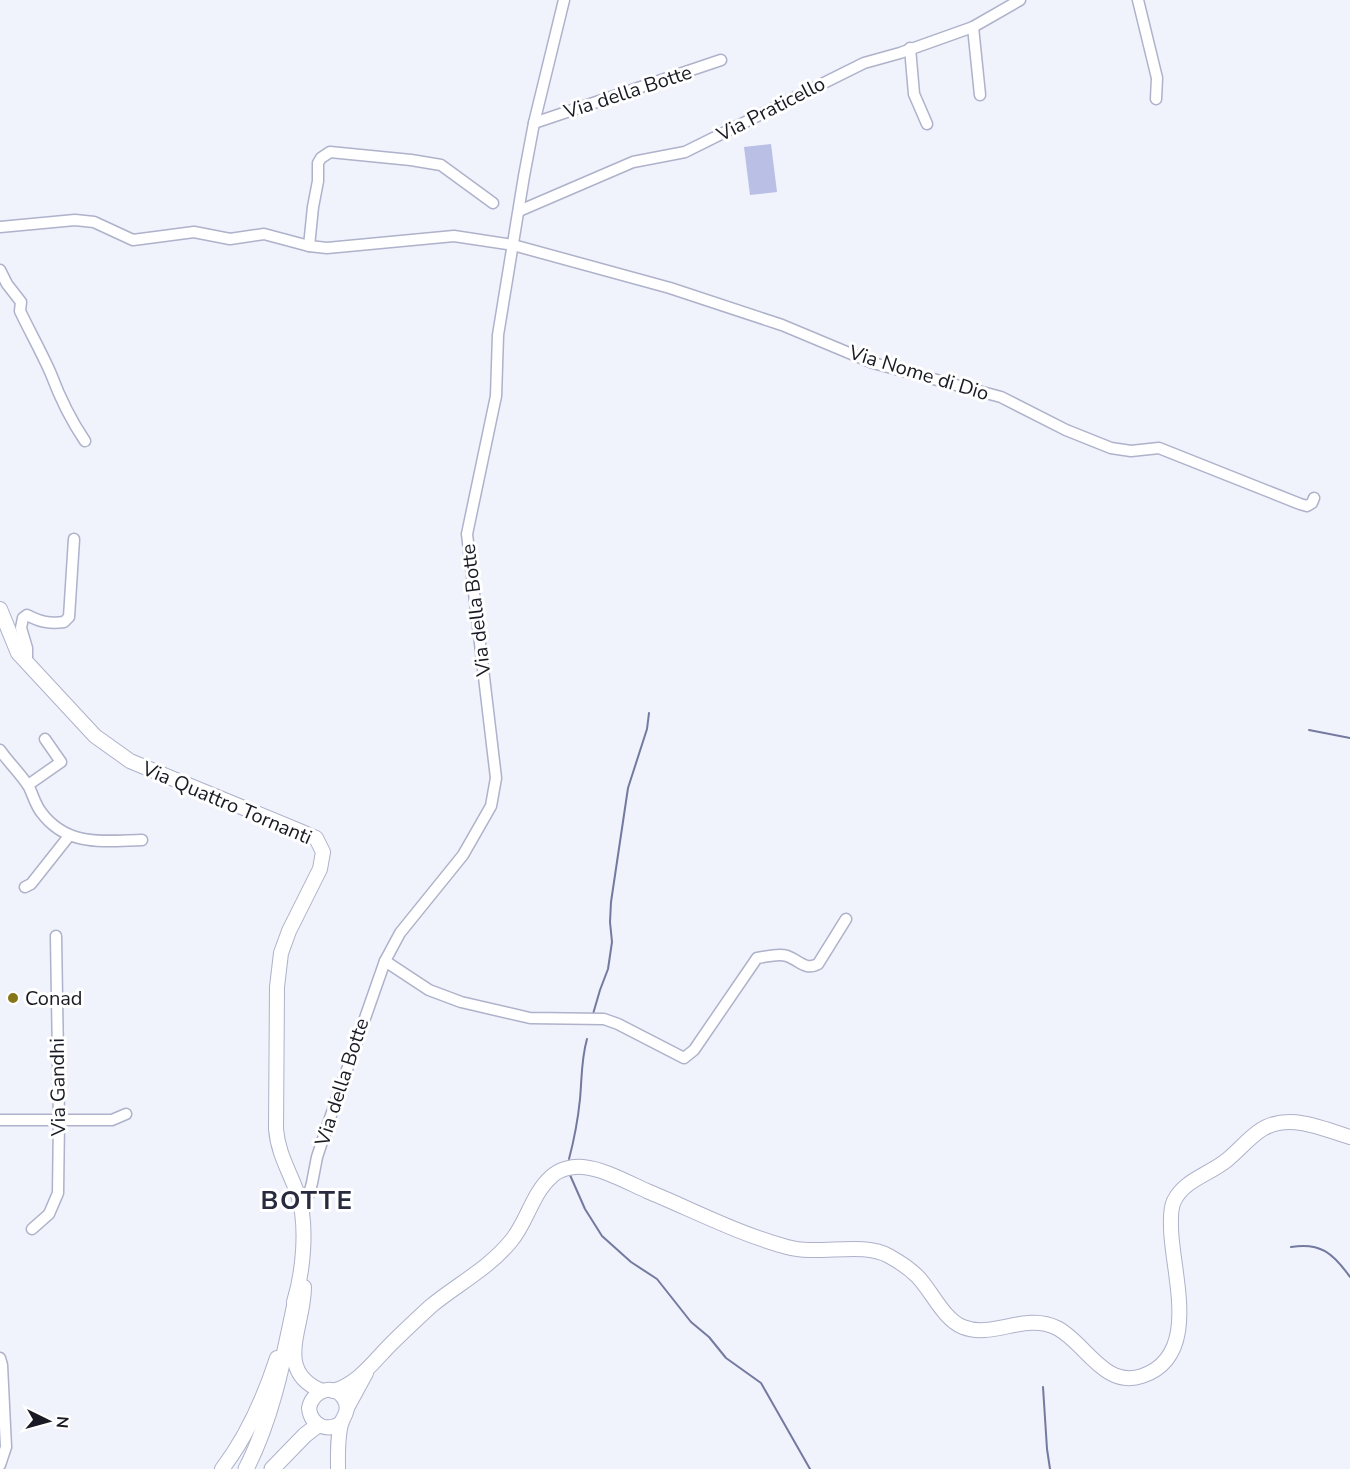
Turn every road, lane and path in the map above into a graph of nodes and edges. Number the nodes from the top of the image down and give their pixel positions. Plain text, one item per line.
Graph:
1 (564, 0) edge
2 (1020, 0) edge
3 (1138, 0) edge
4 (973, 27) junction
5 (910, 48) junction
6 (721, 60) dead end
7 (980, 95) dead end
8 (1156, 99) dead end
9 (534, 123) junction
10 (927, 124) dead end
11 (493, 203) dead end
12 (519, 211) junction
13 (0, 227) edge
14 (309, 246) junction
15 (513, 246) junction
16 (0, 270) edge
17 (85, 441) dead end
18 (1314, 498) dead end
19 (74, 539) dead end
20 (0, 609) edge
21 (27, 663) junction
22 (45, 739) dead end
23 (0, 750) edge
24 (28, 785) junction
25 (69, 836) junction
26 (142, 840) dead end
27 (25, 887) dead end
28 (846, 919) dead end
29 (56, 936) dead end
30 (385, 961) junction
31 (126, 1114) dead end
32 (0, 1120) edge
33 (59, 1120) junction
34 (1350, 1137) edge
35 (300, 1202) junction
36 (32, 1229) dead end
37 (301, 1265) junction
38 (297, 1294) junction
39 (0, 1358) edge
40 (369, 1369) junction
41 (327, 1391) junction
42 (346, 1408) junction
43 (342, 1422) junction
44 (322, 1426) junction
45 (338, 1450) junction
46 (0, 1465) edge
47 (222, 1469) edge
48 (246, 1469) edge
49 (272, 1469) edge
50 (338, 1469) edge

1 - 9 street, Via della Botte
2 - 4 street, Via Praticello
3 - 8 street
4 - 5 street, Via Praticello
4 - 7 street
5 - 10 street
5 - 12 street, Via Praticello
6 - 9 street, Via della Botte
9 - 12 street, Via della Botte
11 - 14 street
12 - 15 street, Via della Botte
13 - 14 street
14 - 15 street
15 - 18 street, Via Nome di Dio
15 - 30 street, Via della Botte
16 - 17 street
19 - 21 street
20 - 21 main road, Via Quattro Tornanti
21 - 35 main road, Via Quattro Tornanti
22 - 24 street
23 - 24 street
24 - 25 street
25 - 26 street
25 - 27 street
28 - 30 street
29 - 33 street, Via Gandhi
30 - 35 street, Via della Botte
31 - 33 street
32 - 33 street
33 - 36 street, Via Gandhi
34 - 40 main road
35 - 37 main road, Via Quattro Tornanti
37 - 38 main road
37 - 41 main road
38 - 47 main road
38 - 48 highway
39 - 46 street
40 - 41 main road
40 - 42 main road
41 - 42 main road
41 - 44 main road
42 - 43 main road
43 - 44 main road
43 - 45 main road
44 - 45 main road
44 - 49 highway
45 - 50 main road

